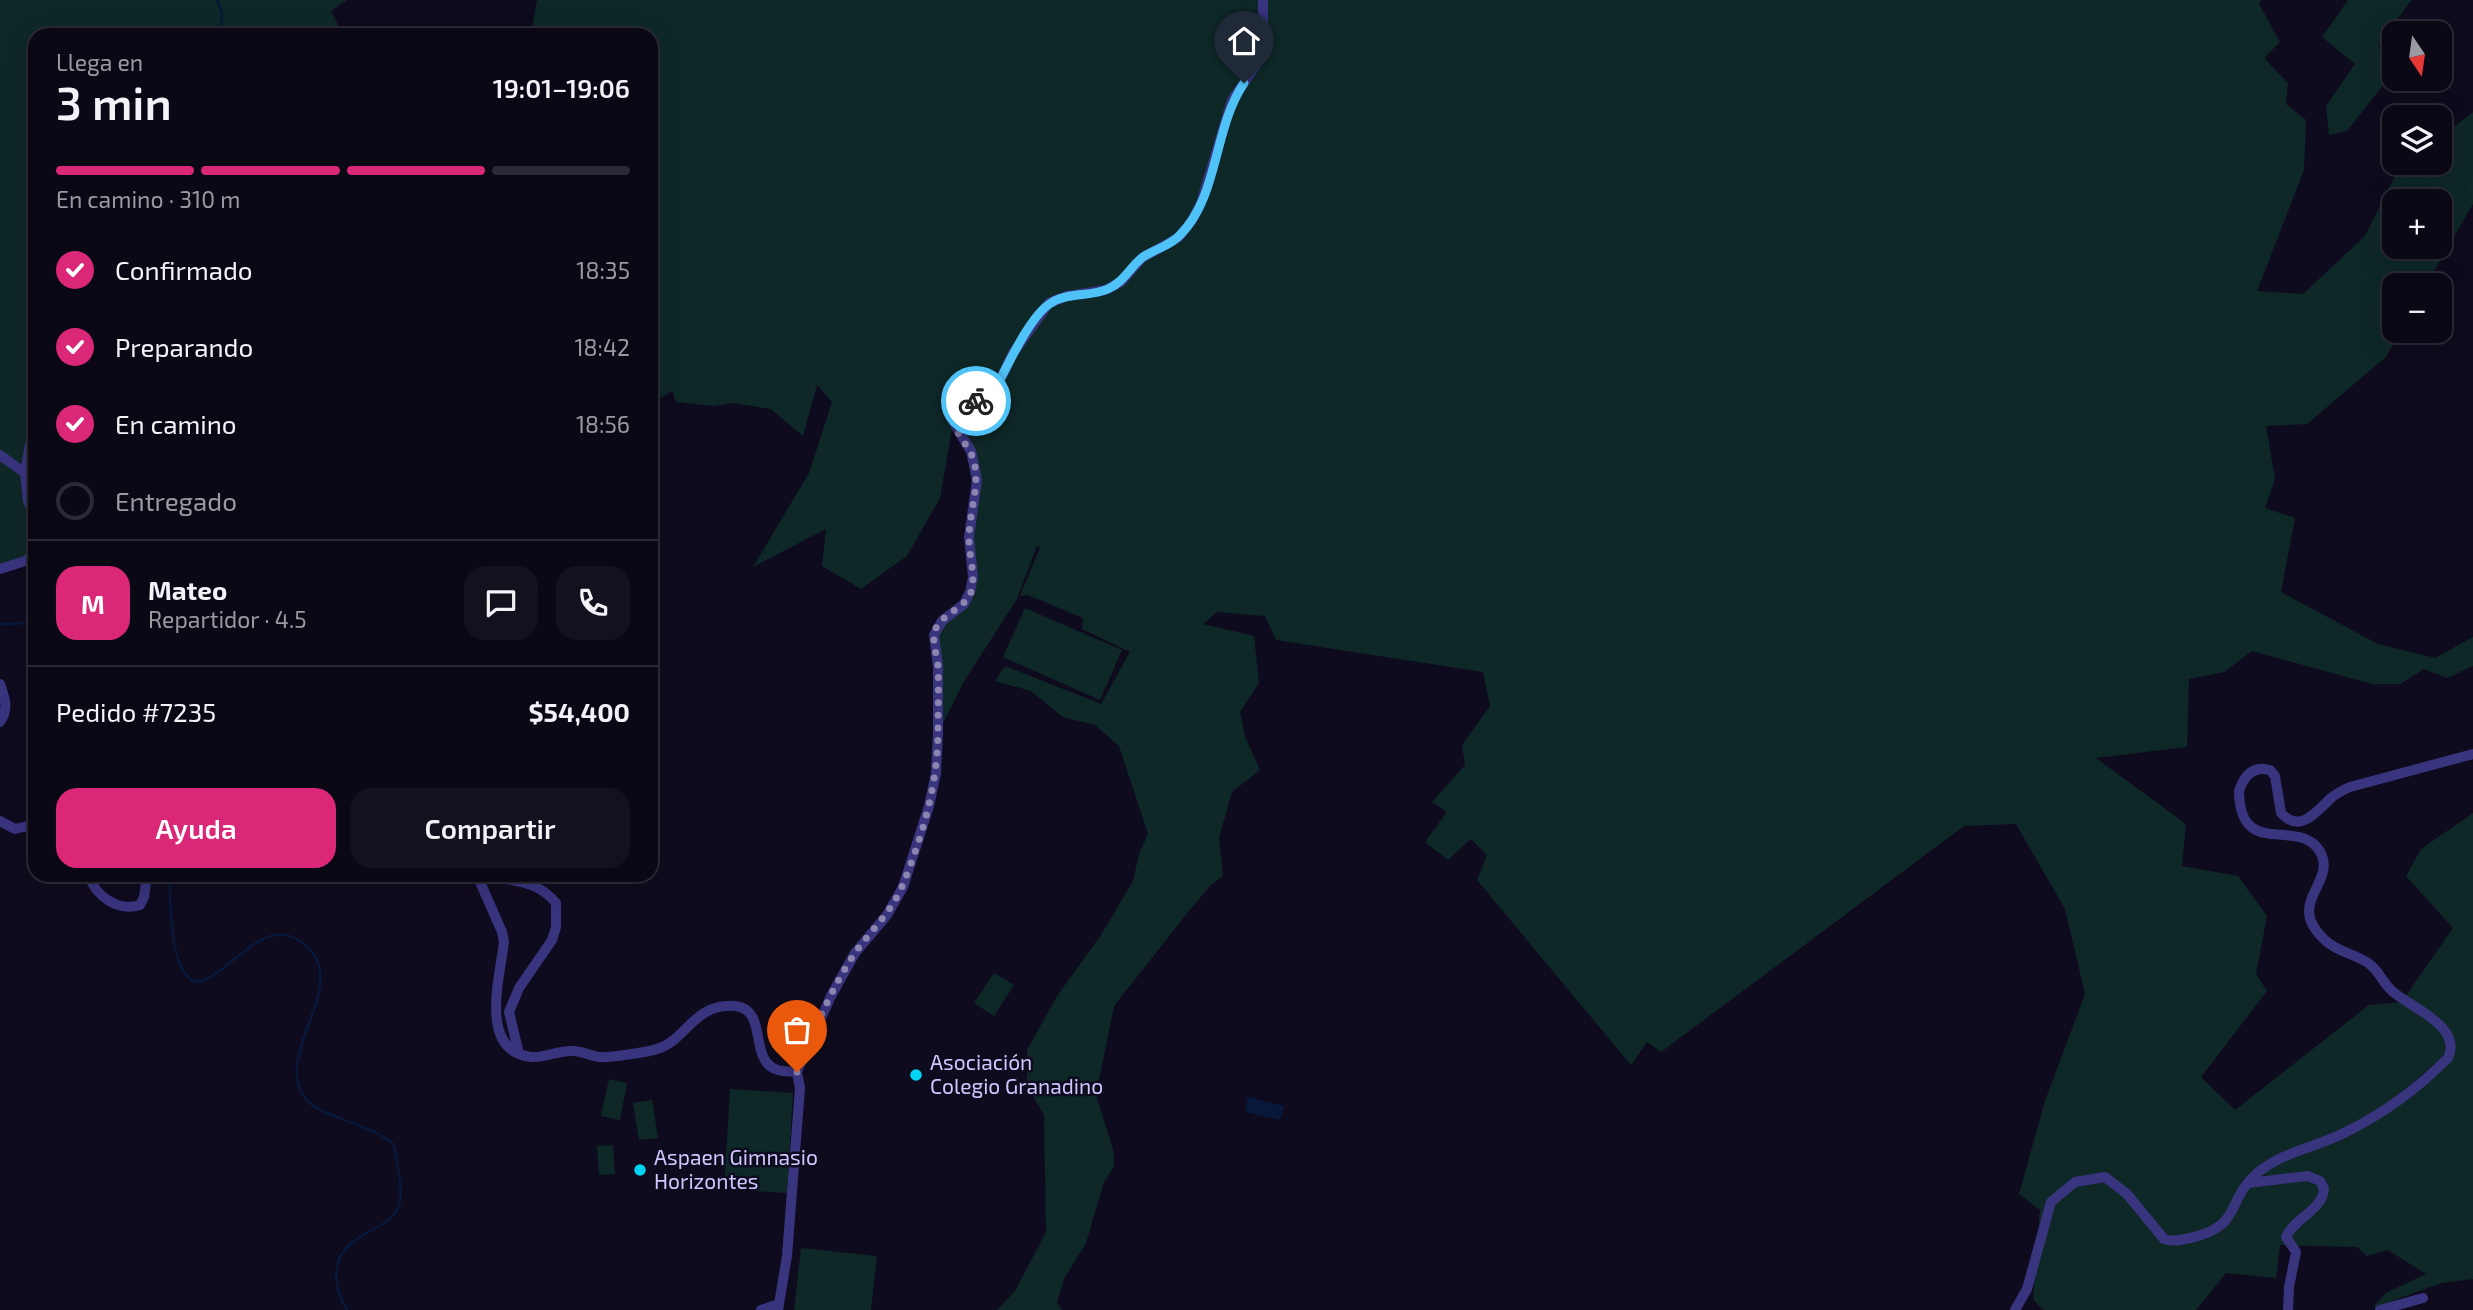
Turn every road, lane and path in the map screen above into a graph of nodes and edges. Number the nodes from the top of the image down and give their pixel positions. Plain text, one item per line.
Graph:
1 (1264, 0) edge
2 (0, 455) edge
3 (28, 456) edge
4 (25, 473) junction
5 (28, 501) edge
6 (28, 559) edge
7 (0, 569) edge
8 (0, 684) edge
9 (0, 722) edge
10 (2473, 754) edge
11 (0, 821) edge
12 (28, 827) edge
13 (91, 882) edge
14 (146, 882) edge
15 (480, 882) edge
16 (525, 882) edge
17 (519, 1054) junction
18 (797, 1072) junction
19 (2248, 1183) junction
20 (2423, 1298) dead end
21 (778, 1307) edge
22 (761, 1310) edge
23 (2015, 1310) edge
24 (2288, 1310) edge
25 (2380, 1310) edge

1 - 18 street
2 - 4 street
3 - 4 street
4 - 5 street
6 - 7 street
8 - 9 street
10 - 19 street
11 - 12 street
13 - 14 street
15 - 17 street
16 - 17 street
17 - 18 street
18 - 21 street
19 - 23 street
19 - 24 street
20 - 25 street
21 - 22 street

